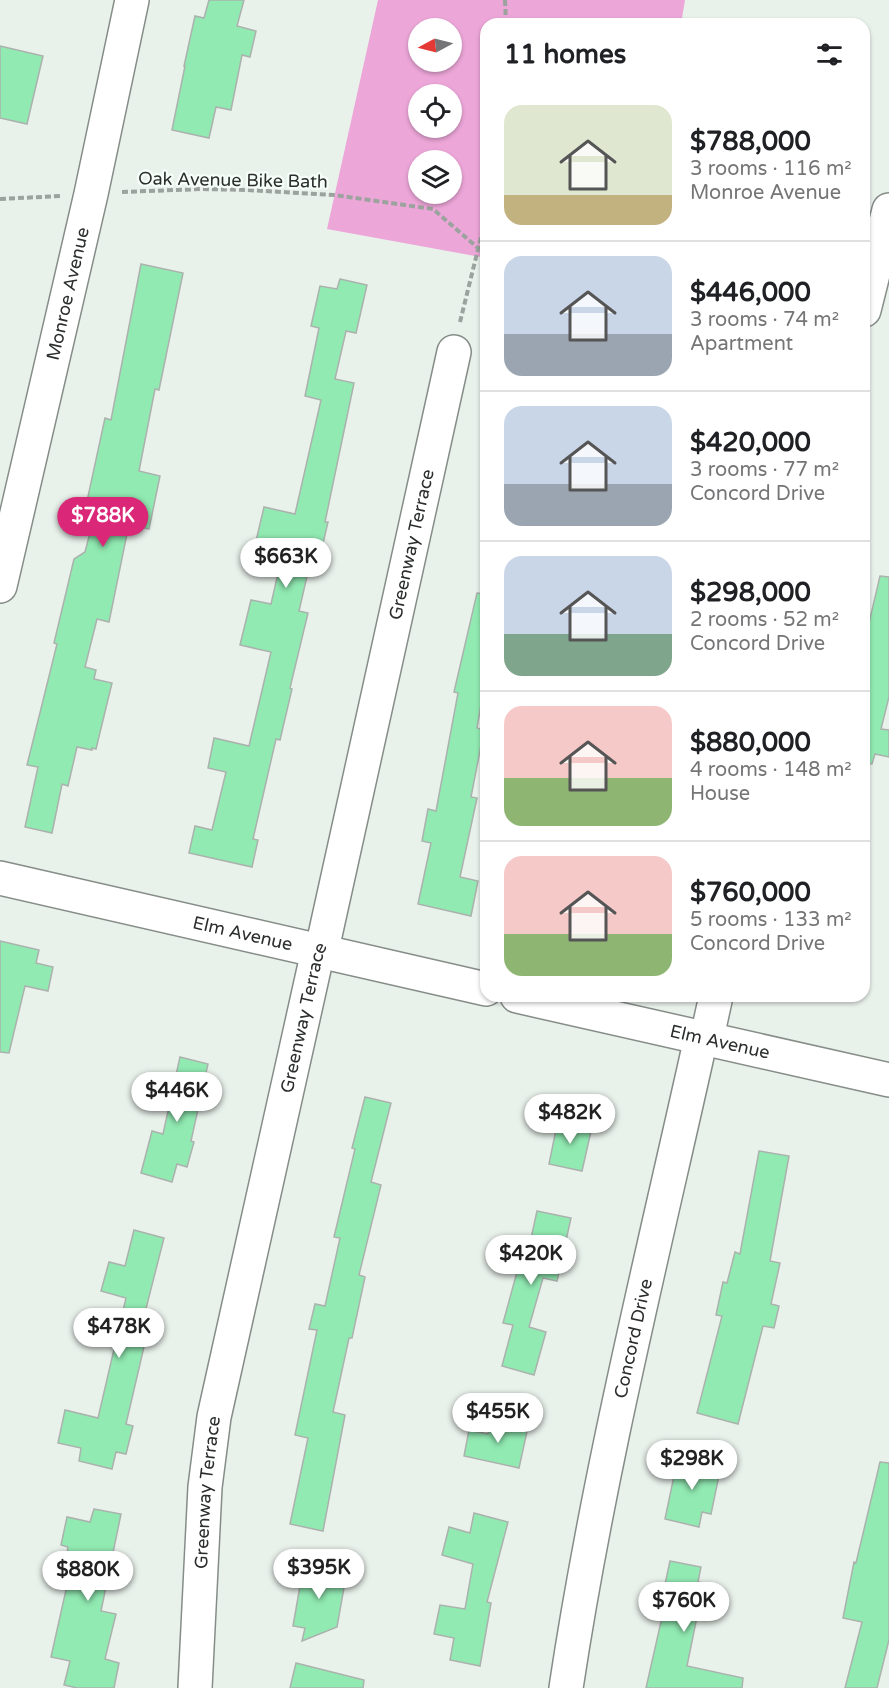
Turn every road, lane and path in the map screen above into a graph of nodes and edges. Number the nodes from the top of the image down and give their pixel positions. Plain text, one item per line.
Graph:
1 (132, 0) edge
2 (505, 0) edge
3 (506, 18) edge
4 (91, 194) junction
5 (0, 199) edge
6 (889, 210) edge
7 (480, 240) edge
8 (478, 248) junction
9 (870, 286) edge
10 (454, 352) joint
11 (0, 586) edge
12 (0, 878) edge
13 (318, 951) junction
14 (480, 988) edge
15 (544, 1002) edge
16 (715, 1002) edge
17 (701, 1038) junction
18 (889, 1080) edge
19 (195, 1688) edge
20 (566, 1688) edge

1 - 4 street, Monroe Avenue
2 - 3 path
4 - 5 path, Oak Avenue Bike Bath
4 - 8 path, Oak Avenue Bike Bath
4 - 11 street, Monroe Avenue
6 - 9 street
7 - 8 path
8 - 10 path
10 - 13 street, Greenway Terrace
12 - 13 street, Elm Avenue
13 - 14 street, Elm Avenue
13 - 19 street, Greenway Terrace
15 - 17 street, Elm Avenue
16 - 17 street, Concord Drive
17 - 18 street, Elm Avenue
17 - 20 street, Concord Drive

